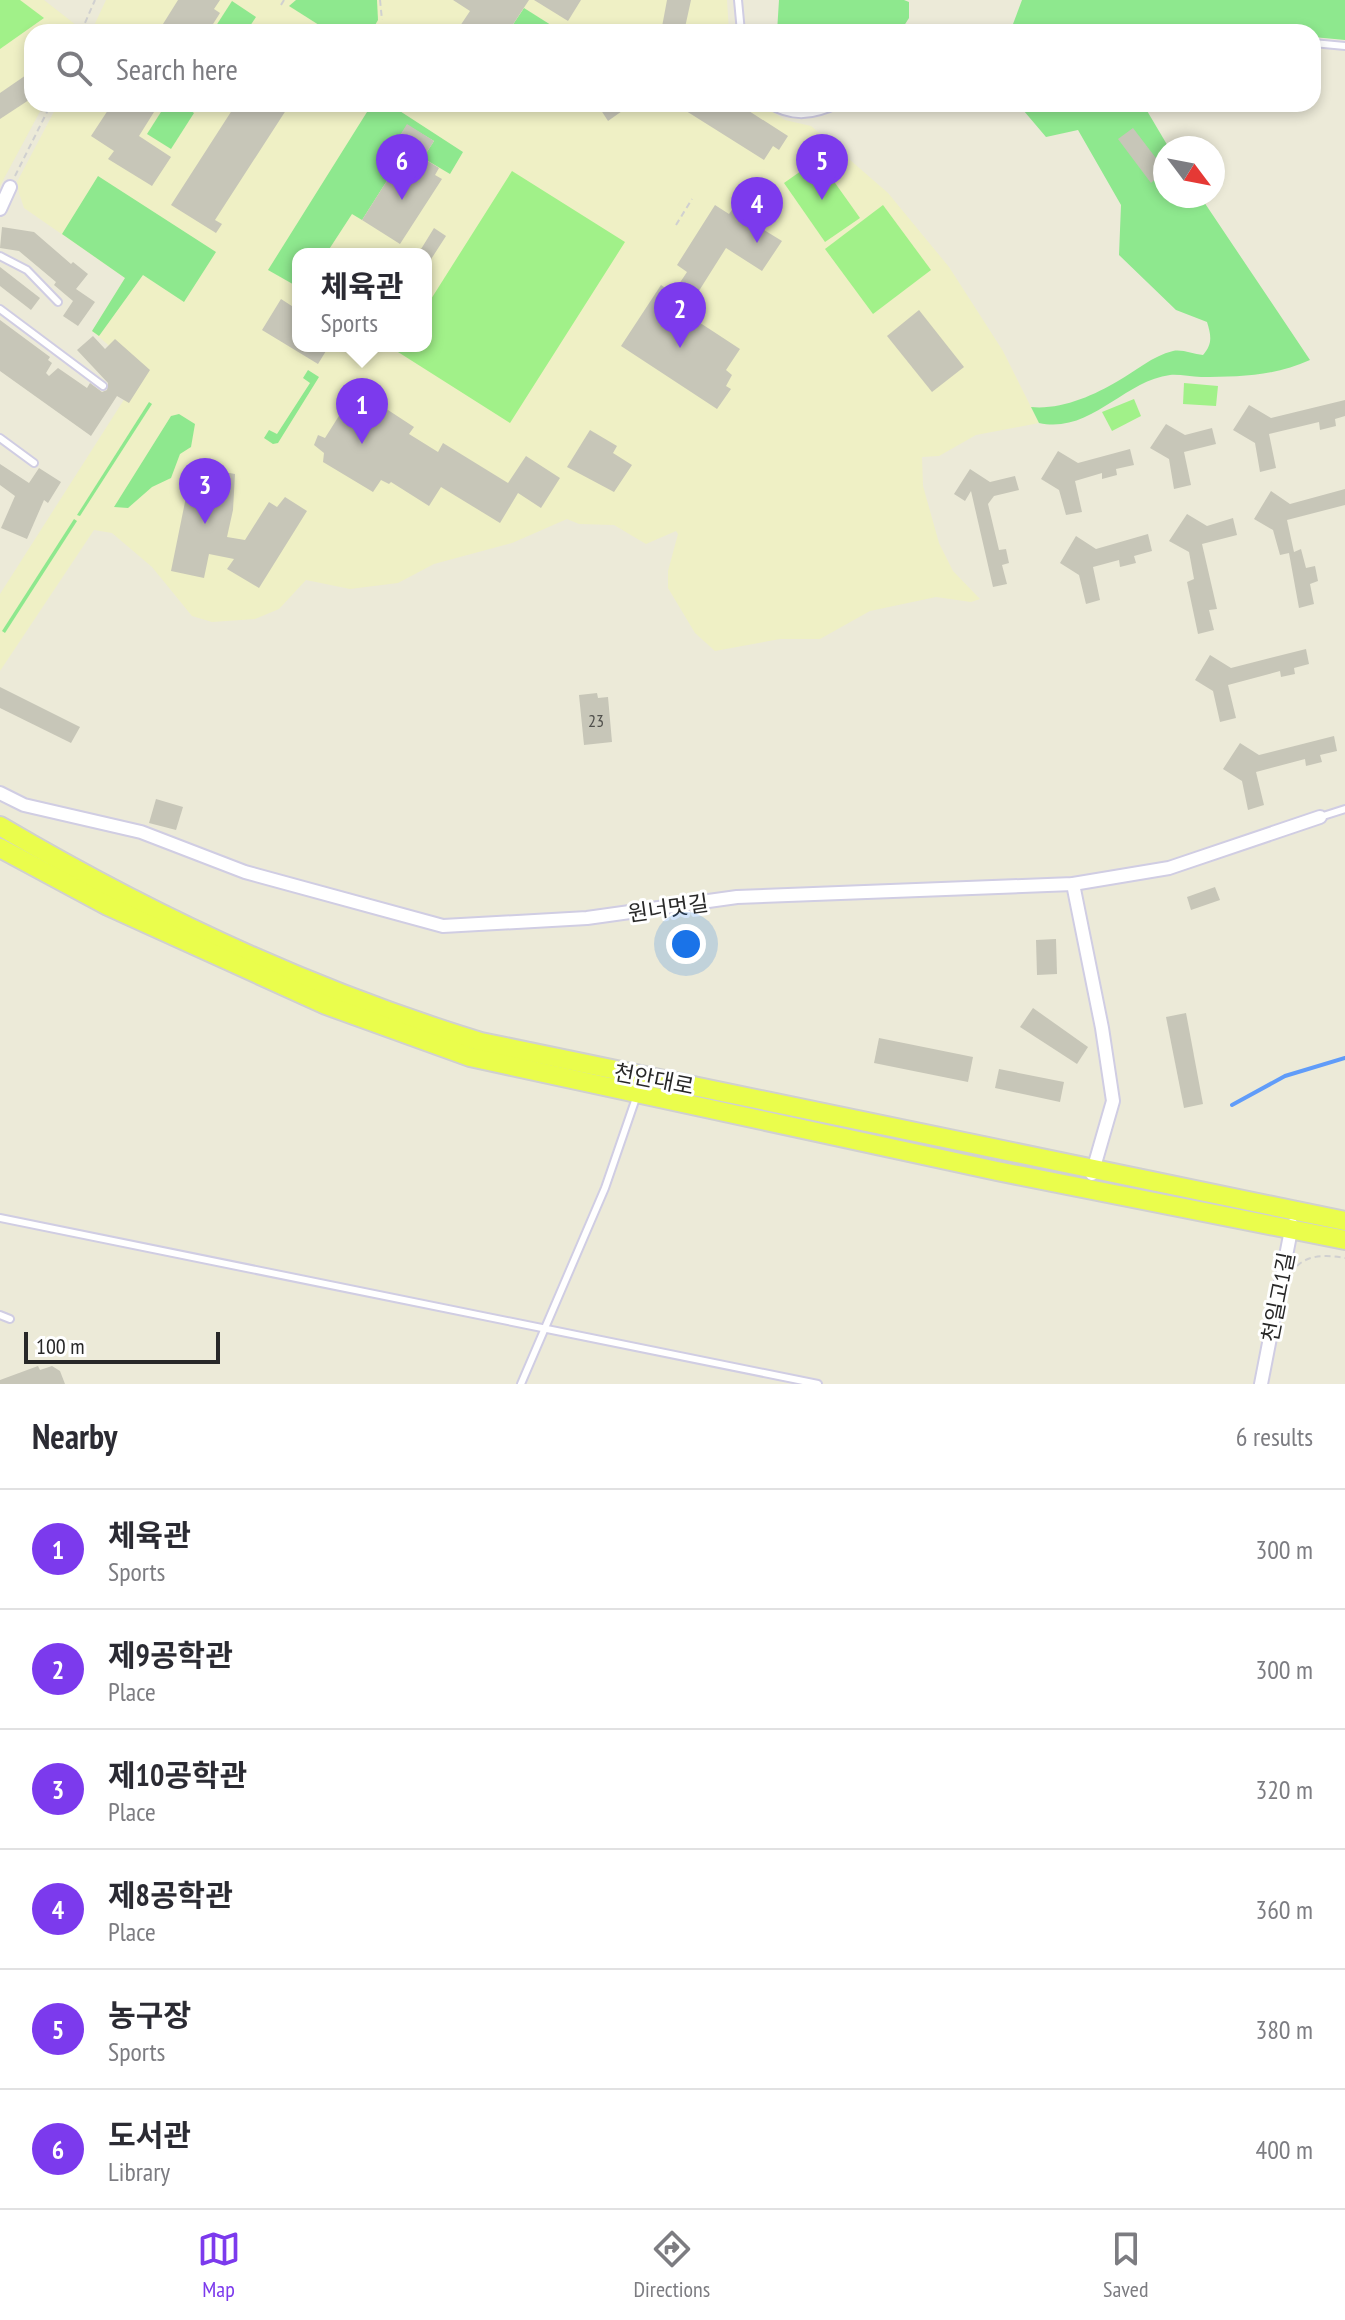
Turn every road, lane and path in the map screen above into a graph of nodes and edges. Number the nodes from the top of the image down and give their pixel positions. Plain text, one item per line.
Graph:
1 (95, 0) edge
2 (284, 0) edge
3 (380, 0) edge
4 (738, 0) edge
5 (281, 5) dead end
6 (382, 20) dead end
7 (84, 24) edge
8 (740, 24) edge
9 (1321, 44) edge
10 (1345, 46) edge
11 (47, 112) edge
12 (783, 112) edge
13 (814, 112) edge
14 (10, 187) joint
15 (692, 199) dead end
16 (0, 209) edge
17 (676, 225) dead end
18 (0, 256) edge
19 (58, 302) dead end
20 (0, 309) edge
21 (103, 386) dead end
22 (0, 438) edge
23 (34, 463) dead end
24 (0, 793) edge
25 (1345, 809) edge
26 (1320, 817) joint
27 (0, 826) edge
28 (0, 848) edge
29 (1073, 884) junction
30 (637, 1095) junction
31 (1094, 1167) junction
32 (1088, 1189) junction
33 (1296, 1210) junction
34 (0, 1218) edge
35 (1345, 1221) edge
36 (1291, 1230) junction
37 (1345, 1240) edge
38 (1345, 1258) edge
39 (1294, 1273) dead end
40 (0, 1315) edge
41 (10, 1319) dead end
42 (545, 1328) junction
43 (521, 1384) edge
44 (818, 1384) edge
45 (1261, 1384) edge

1 - 7 path
2 - 5 path
3 - 6 path
4 - 8 lane
9 - 10 lane
11 - 14 path
12 - 13 lane
14 - 16 street
15 - 17 path
18 - 19 lane
20 - 21 lane
22 - 23 lane
24 - 29 street, 원너멋길
25 - 26 lane, 원너멋길
26 - 29 street, 원너멋길
27 - 31 main road, 천안대로
28 - 30 main road, 천안대로
29 - 31 street
30 - 32 main road, 천안대로
30 - 42 lane
31 - 32 street
31 - 33 main road, 천안대로
32 - 36 main road, 천안대로
33 - 35 main road, 천안대로
33 - 36 street, 천일고1길
34 - 42 lane
36 - 37 main road, 천안대로
36 - 45 street, 천일고1길
38 - 39 path
40 - 41 lane
42 - 43 lane
42 - 44 lane

